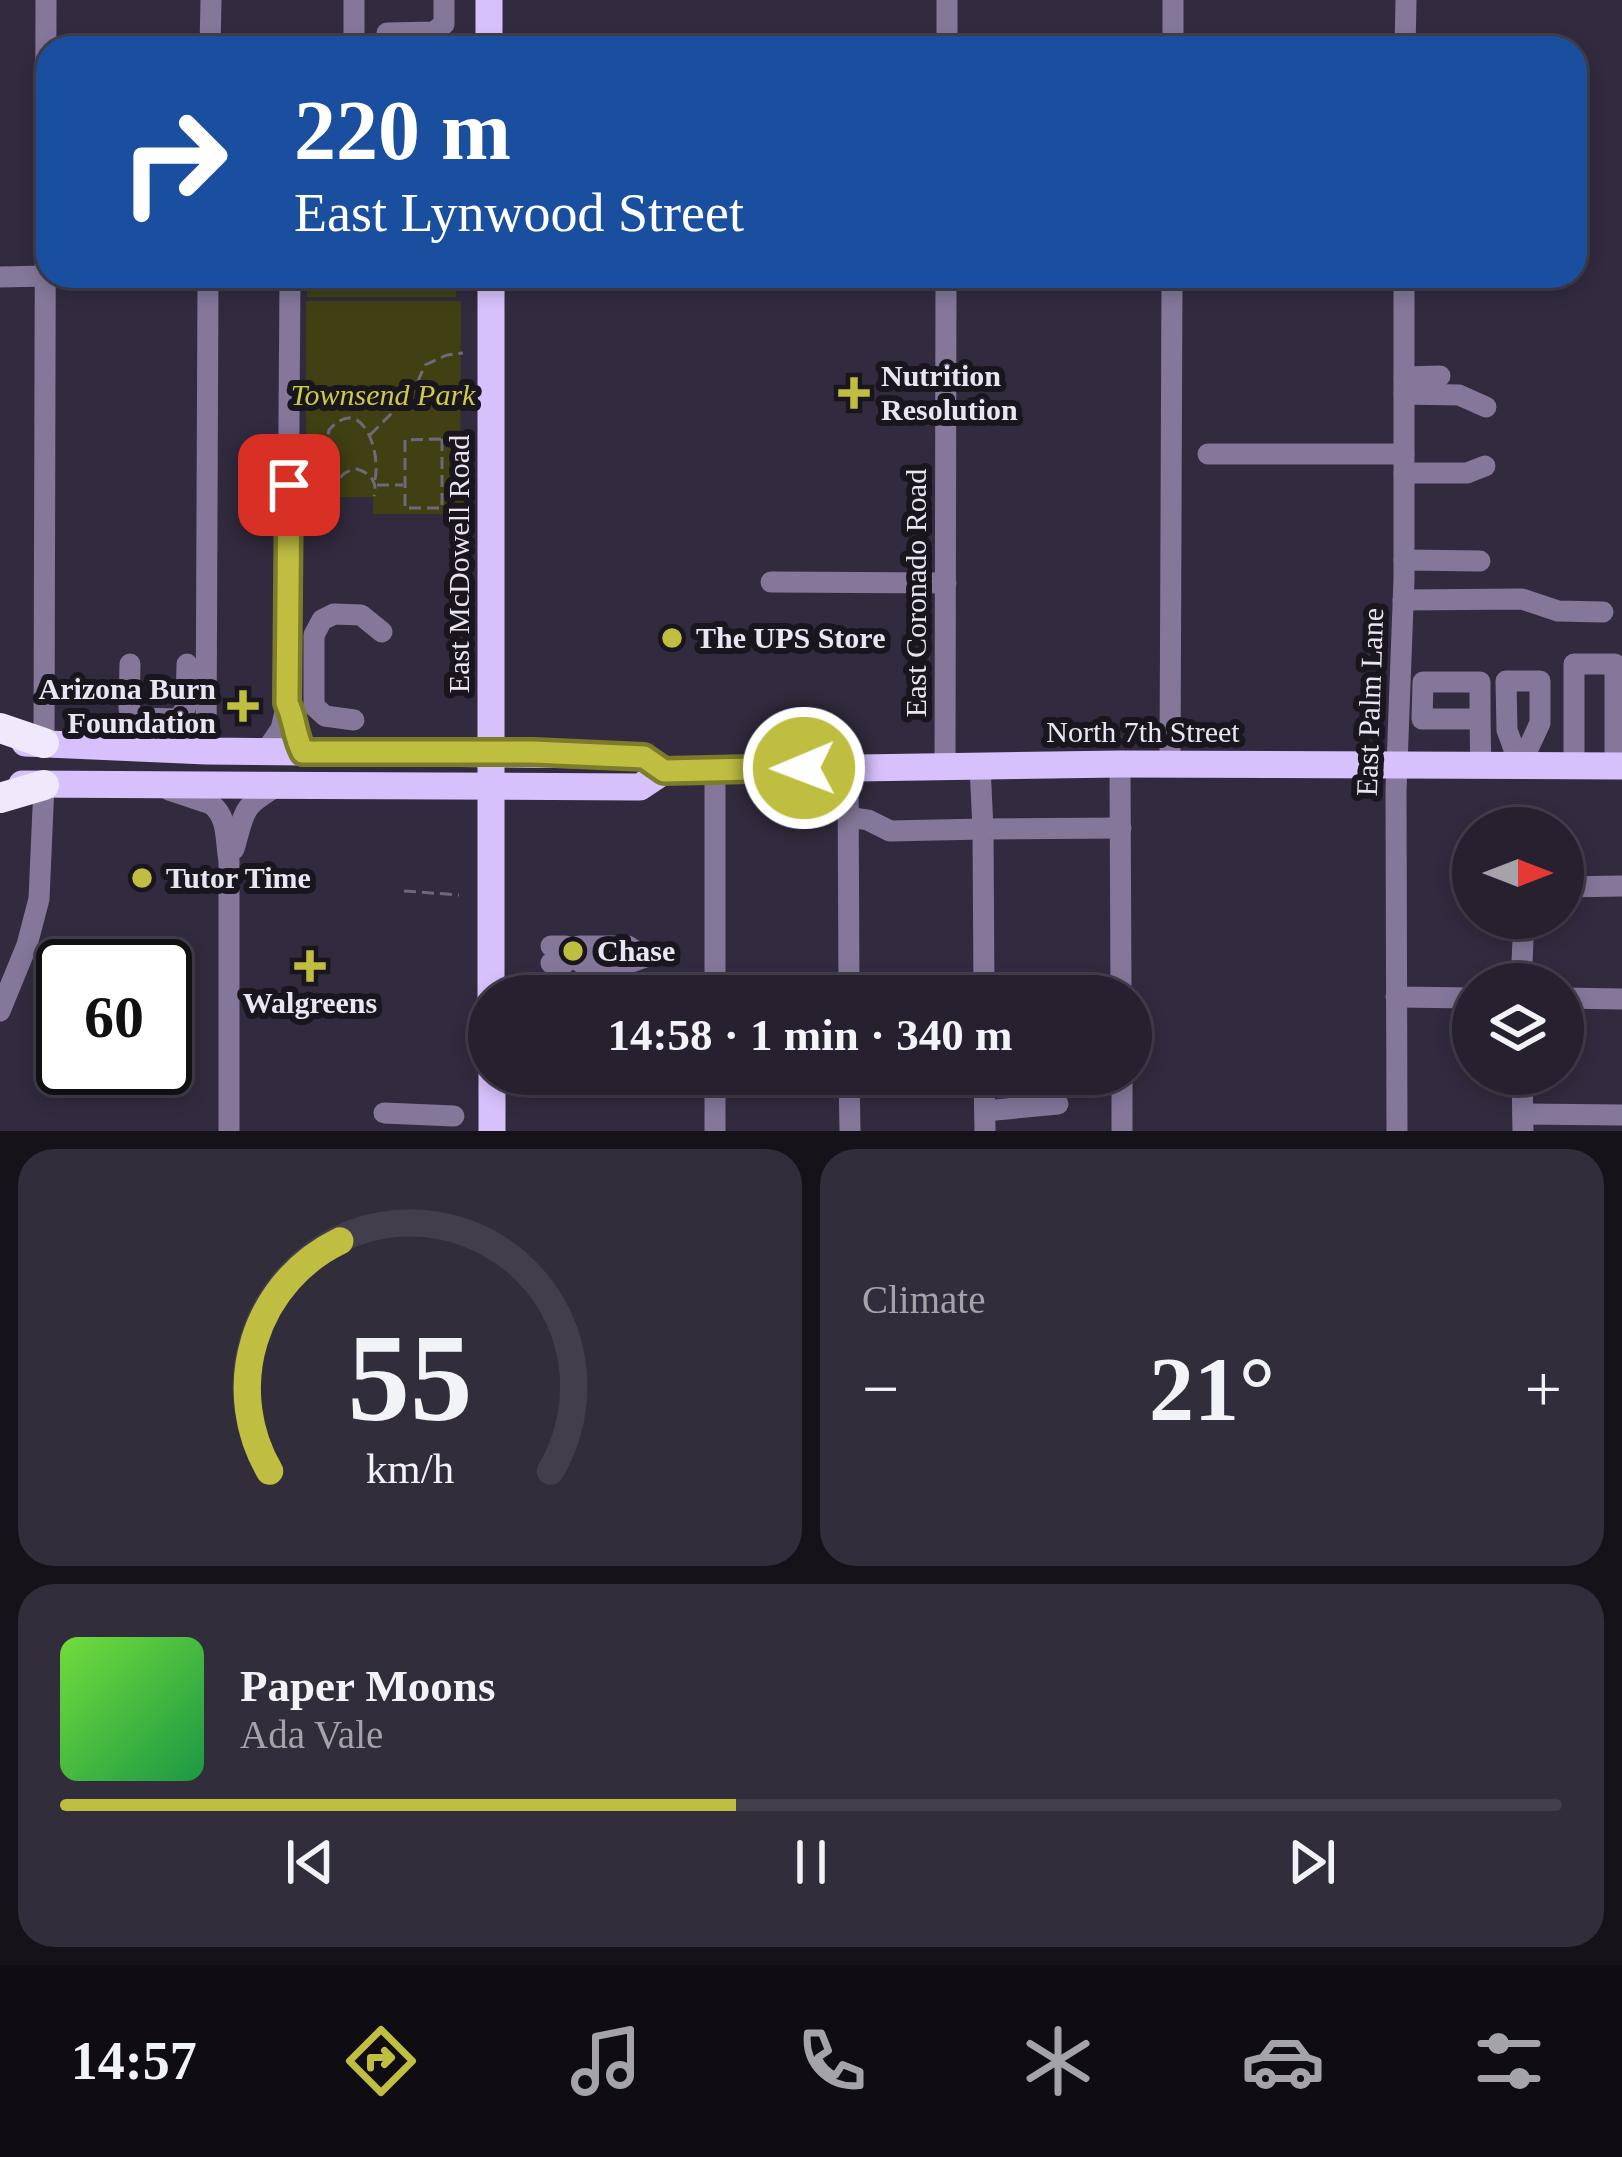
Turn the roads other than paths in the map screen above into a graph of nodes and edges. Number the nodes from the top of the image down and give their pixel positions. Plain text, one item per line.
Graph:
1 (46, 0) edge
2 (211, 0) edge
3 (354, 0) edge
4 (444, 0) edge
5 (489, 0) edge
6 (947, 0) edge
7 (1173, 0) edge
8 (1406, 0) edge
9 (387, 33) dead end
10 (46, 36) edge
11 (210, 36) edge
12 (354, 36) edge
13 (489, 36) edge
14 (947, 36) edge
15 (1173, 36) edge
16 (1405, 36) edge
17 (36, 276) edge
18 (0, 277) edge
19 (49, 288) edge
20 (208, 288) edge
21 (290, 288) edge
22 (491, 288) edge
23 (946, 288) edge
24 (1172, 288) edge
25 (1404, 288) edge
26 (1441, 376) dead end
27 (1404, 386) junction
28 (1486, 406) dead end
29 (1208, 454) dead end
30 (1404, 464) junction
31 (1485, 466) dead end
32 (1404, 560) junction
33 (1480, 561) dead end
34 (771, 582) dead end
35 (946, 583) junction
36 (1403, 600) junction
37 (1603, 612) dead end
38 (374, 627) dead end
39 (130, 664) dead end
40 (187, 664) dead end
41 (1507, 681) junction
42 (1540, 681) junction
43 (1574, 681) junction
44 (1480, 682) junction
45 (1412, 694) junction
46 (287, 703) junction
47 (1480, 719) junction
48 (354, 720) dead end
49 (0, 728) edge
50 (0, 742) edge
51 (44, 743) junction
52 (147, 749) junction
53 (206, 751) junction
54 (266, 751) junction
55 (303, 752) junction
56 (490, 752) junction
57 (1120, 764) junction
58 (1170, 765) junction
59 (945, 766) junction
60 (980, 766) junction
61 (1397, 766) junction
62 (1481, 766) junction
63 (1520, 766) junction
64 (1574, 766) junction
65 (1619, 766) edge
66 (848, 768) junction
67 (715, 770) junction
68 (664, 771) junction
69 (0, 784) edge
70 (44, 784) junction
71 (154, 785) junction
72 (279, 785) junction
73 (491, 786) junction
74 (0, 798) edge
75 (849, 817) junction
76 (1120, 828) junction
77 (983, 830) junction
78 (229, 861) junction
79 (1622, 886) edge
80 (1584, 887) edge
81 (565, 955) dead end
82 (645, 956) dead end
83 (491, 975) edge
84 (715, 975) edge
85 (849, 975) edge
86 (984, 975) edge
87 (1121, 975) edge
88 (1396, 997) junction
89 (1452, 998) edge
90 (1584, 998) edge
91 (1622, 999) edge
92 (0, 1011) edge
93 (492, 1095) edge
94 (715, 1095) edge
95 (849, 1095) edge
96 (1122, 1095) edge
97 (1058, 1104) dead end
98 (384, 1113) dead end
99 (1622, 1114) edge
100 (454, 1116) dead end
101 (985, 1121) edge
102 (1523, 1122) edge
103 (229, 1131) edge
104 (492, 1131) edge
105 (715, 1131) edge
106 (850, 1131) edge
107 (1122, 1131) edge
108 (1396, 1131) edge

1 - 10 street
2 - 11 street
3 - 12 street
4 - 9 street
5 - 13 main road
6 - 14 street
7 - 15 street
8 - 16 street
17 - 18 street
19 - 51 street
20 - 53 street
21 - 46 street
22 - 56 main road, East McDowell Road
23 - 35 street, East Coronado Road
24 - 58 street
25 - 27 street, East Palm Lane
26 - 27 street
27 - 28 street
27 - 30 street, East Palm Lane
29 - 30 street
30 - 31 street
30 - 32 street, East Palm Lane
32 - 33 street
32 - 36 street, East Palm Lane
34 - 35 street
35 - 59 street, East Coronado Road
36 - 37 street
36 - 45 street, East Palm Lane
38 - 48 street
39 - 40 street
41 - 42 street
41 - 44 street
41 - 63 street
42 - 43 street
42 - 63 street
43 - 64 street
43 - 65 street
44 - 45 street
44 - 47 street
45 - 47 street
45 - 61 street, East Palm Lane
46 - 54 street
46 - 55 street
47 - 62 street
49 - 51 highway
50 - 51 main road, North 7th Street
51 - 52 main road, North 7th Street
52 - 53 main road, North 7th Street
52 - 70 main road
53 - 54 main road, North 7th Street
54 - 55 main road, North 7th Street
55 - 56 main road, North 7th Street
56 - 68 main road, North 7th Street
56 - 73 main road, East McDowell Road
57 - 58 main road, North 7th Street
57 - 60 main road, North 7th Street
57 - 76 street
58 - 61 main road, North 7th Street
59 - 60 main road, North 7th Street
59 - 66 main road, North 7th Street
60 - 77 street
61 - 62 main road, North 7th Street
61 - 88 street, East Palm Lane
62 - 63 main road, North 7th Street
63 - 64 main road, North 7th Street
64 - 65 main road, North 7th Street
66 - 67 main road, North 7th Street
66 - 75 street
67 - 68 main road, North 7th Street
67 - 84 street
68 - 73 main road, North 7th Street
69 - 70 main road, North 7th Street
70 - 71 main road, North 7th Street
70 - 74 highway
70 - 92 street
71 - 72 main road, North 7th Street
71 - 78 street
72 - 73 main road, North 7th Street
72 - 78 street
73 - 83 main road, East McDowell Road
75 - 77 street
75 - 85 street
76 - 77 street
76 - 87 street
77 - 86 street
78 - 103 street
79 - 80 street
81 - 82 street
88 - 89 street
88 - 108 street, East Palm Lane
90 - 91 street
93 - 104 main road
94 - 105 street
95 - 106 street
96 - 107 street
97 - 101 street
98 - 100 street
99 - 102 street

